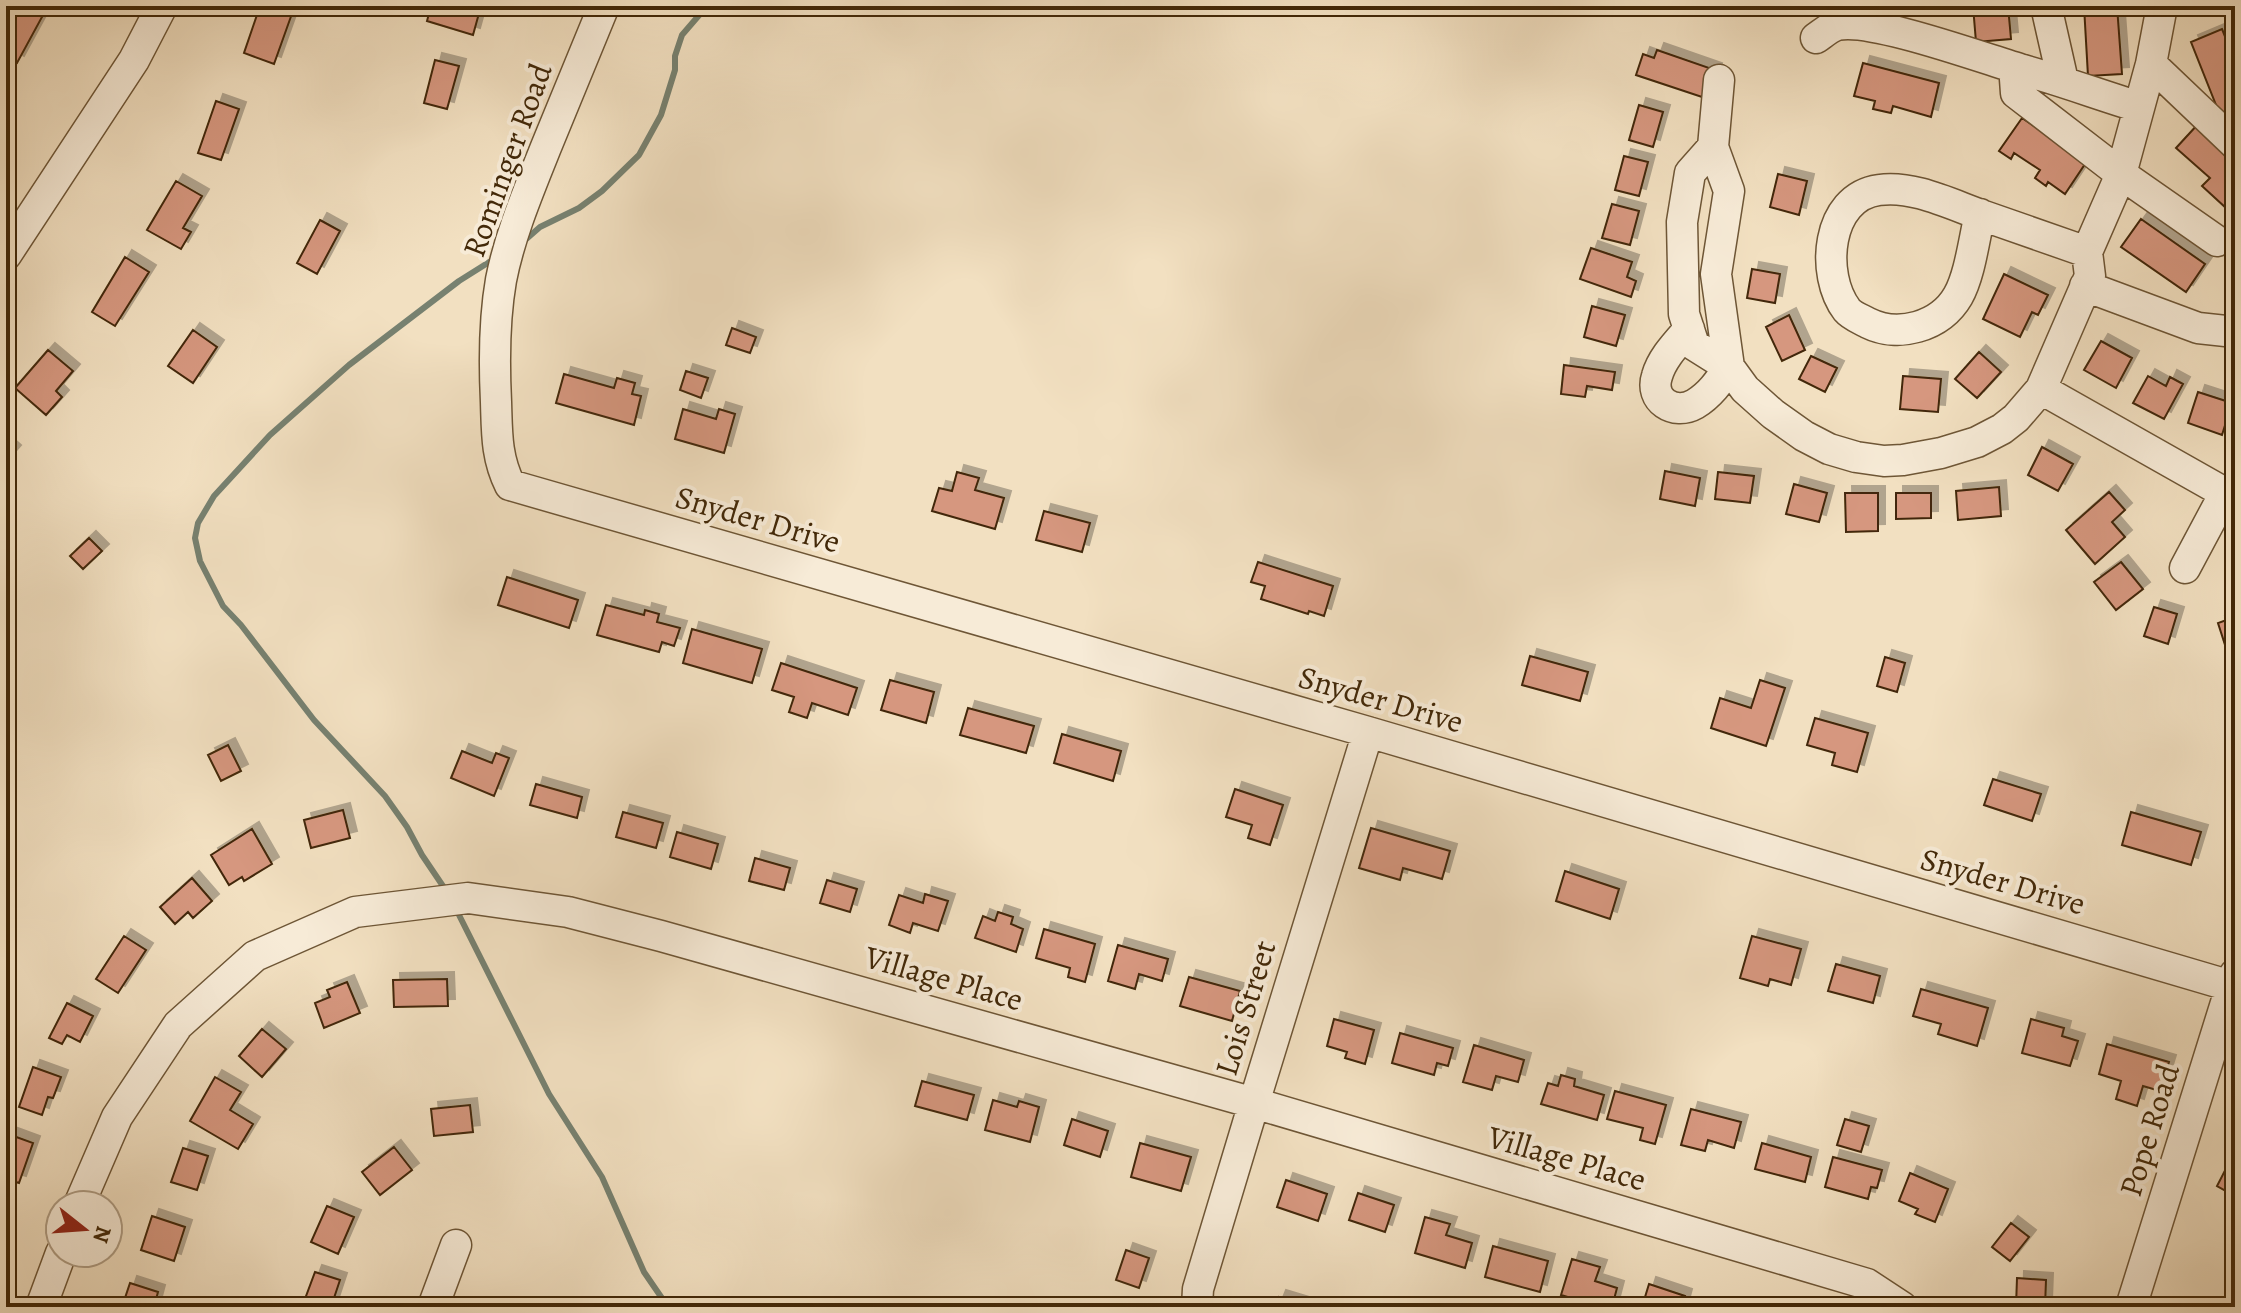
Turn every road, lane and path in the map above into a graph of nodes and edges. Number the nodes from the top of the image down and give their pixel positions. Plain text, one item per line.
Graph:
1 (162, 6) edge
2 (604, 6) edge
3 (2046, 6) edge
4 (2162, 6) edge
5 (1816, 38) dead end
6 (2151, 64) junction
7 (2023, 70) junction
8 (1719, 80) dead end
9 (2063, 81) junction
10 (2139, 107) junction
11 (2235, 144) edge
12 (1713, 147) junction
13 (2121, 174) junction
14 (1980, 214) junction
15 (2217, 241) dead end
16 (2087, 252) junction
17 (6, 255) edge
18 (2085, 286) junction
19 (1689, 329) junction
20 (2235, 332) edge
21 (1729, 367) junction
22 (2041, 389) junction
23 (510, 485) joint
24 (2230, 494) edge
25 (2185, 568) dead end
26 (1368, 732) junction
27 (2233, 980) edge
28 (1254, 1103) junction
29 (86, 1189) edge
30 (456, 1245) dead end
31 (55, 1269) edge
32 (41, 1307) edge
33 (433, 1307) edge
34 (1197, 1307) edge
35 (1902, 1307) edge
36 (2131, 1307) edge

1 - 17 street
2 - 23 street, Rominger Road
3 - 9 street
4 - 6 street
5 - 7 street
6 - 10 street
6 - 11 street
7 - 9 street
7 - 13 street
8 - 12 street
9 - 10 street
10 - 13 street
12 - 19 street
12 - 21 street
13 - 15 street
13 - 16 street
14 - 14 street
14 - 16 street
16 - 18 street
18 - 20 street
18 - 22 street
19 - 21 street
19 - 21 street
21 - 22 street
22 - 24 street
23 - 26 street, Snyder Drive
24 - 25 street
26 - 27 street, Snyder Drive
26 - 28 street, Lois Street
27 - 36 street, Pope Road
28 - 29 street, Village Place
28 - 34 street, Lois Street
28 - 35 street, Village Place
30 - 33 street
31 - 32 street

